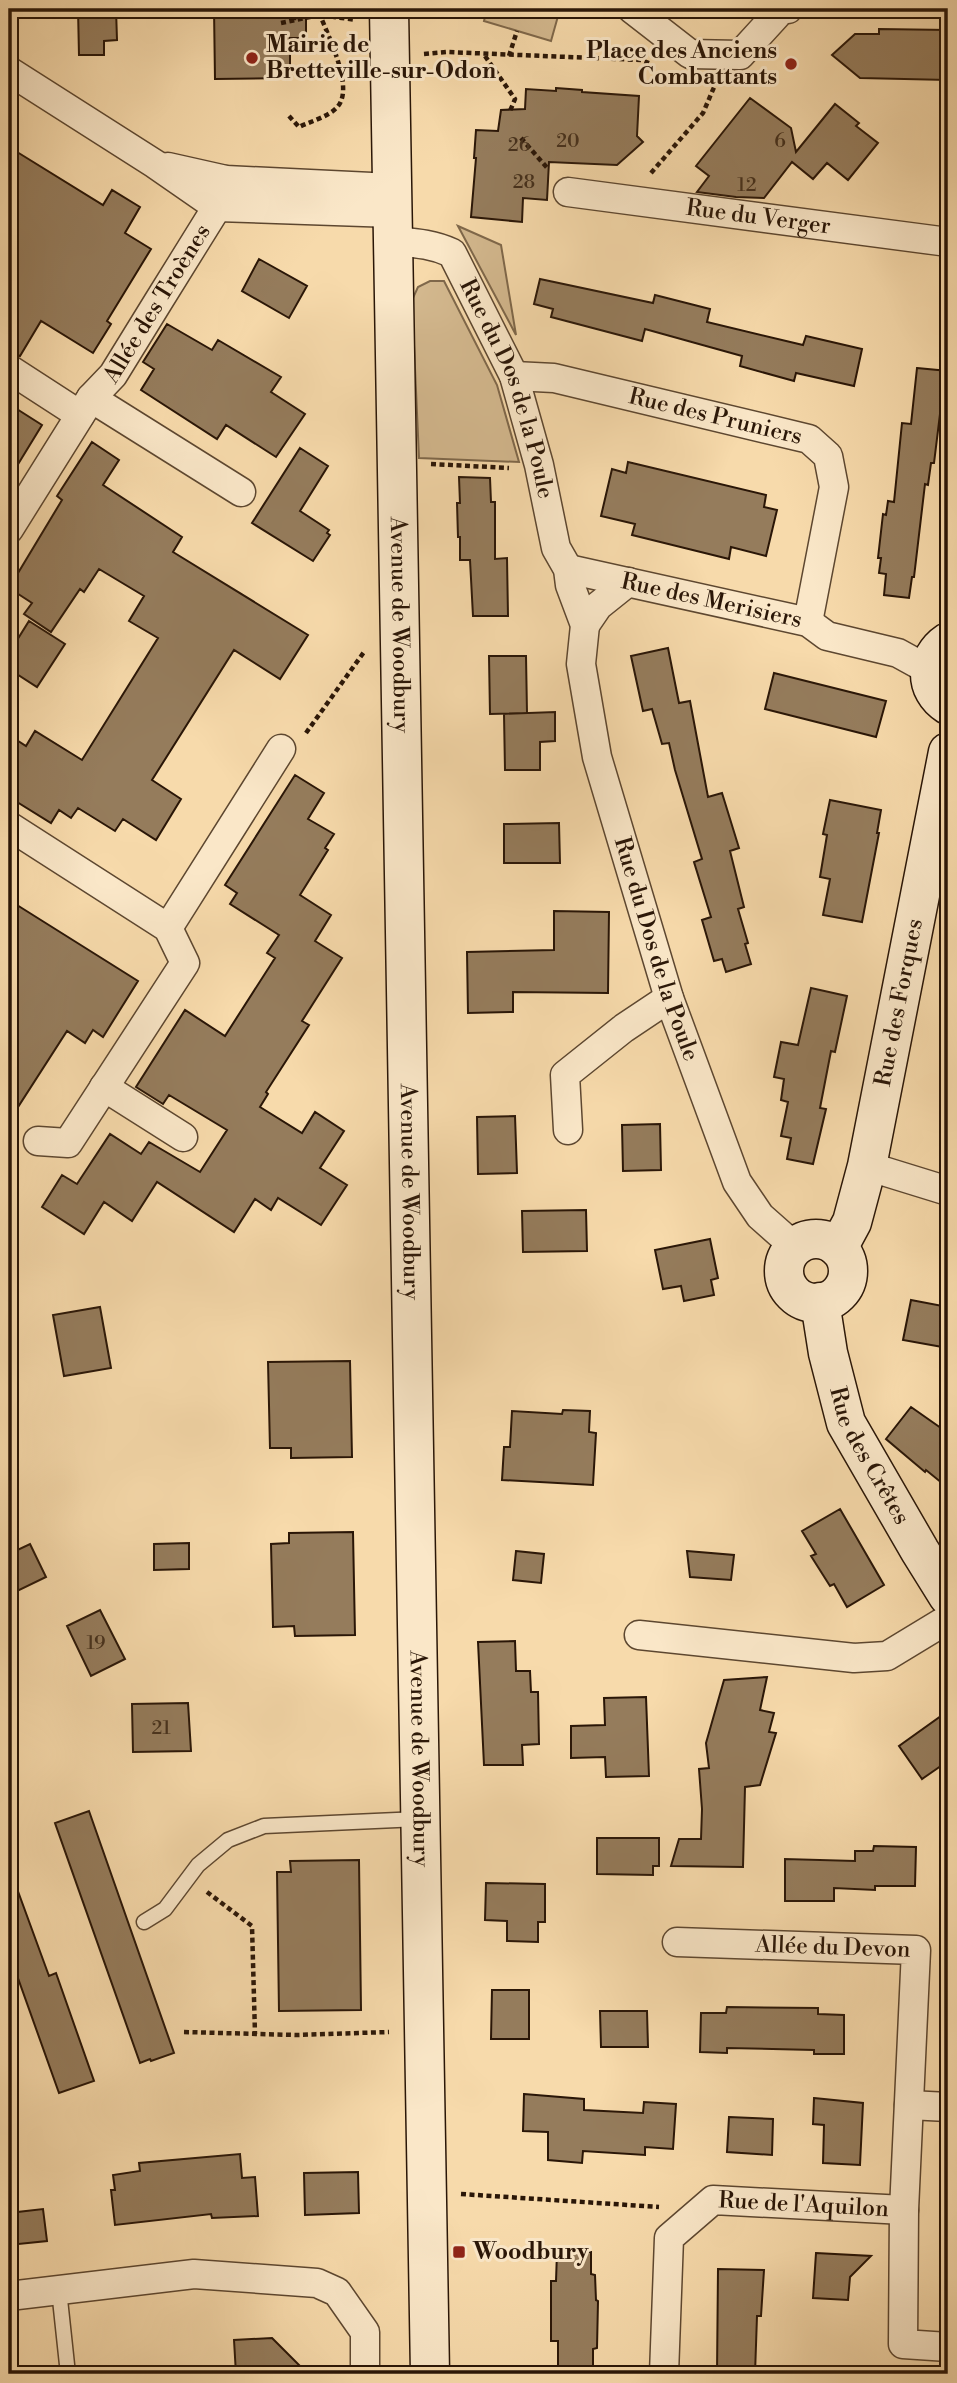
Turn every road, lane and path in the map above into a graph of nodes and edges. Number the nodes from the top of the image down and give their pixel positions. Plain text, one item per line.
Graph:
1 (295, 9) edge
2 (311, 9) edge
3 (389, 9) edge
4 (632, 9) edge
5 (788, 9) edge
6 (318, 16) junction
7 (352, 19) dead end
8 (294, 20) junction
9 (281, 23) dead end
10 (517, 31) dead end
11 (420, 54) dead end
12 (485, 55) junction
13 (509, 56) junction
14 (726, 57) junction
15 (660, 66) dead end
16 (9, 71) edge
17 (510, 110) dead end
18 (289, 116) dead end
19 (521, 138) dead end
20 (155, 164) junction
21 (226, 180) junction
22 (568, 192) joint
23 (627, 200) junction
24 (217, 207) junction
25 (393, 214) junction
26 (948, 242) edge
27 (9, 369) edge
28 (514, 376) junction
29 (86, 407) junction
30 (425, 464) dead end
31 (519, 468) dead end
32 (241, 492) dead end
33 (9, 529) edge
34 (568, 569) junction
35 (628, 582) junction
36 (808, 622) junction
37 (584, 625) junction
38 (369, 645) dead end
39 (939, 654) edge
40 (948, 705) edge
41 (281, 749) joint
42 (948, 752) edge
43 (9, 827) edge
44 (168, 928) junction
45 (669, 998) junction
46 (104, 1087) junction
47 (568, 1130) dead end
48 (183, 1137) dead end
49 (38, 1141) dead end
50 (867, 1166) junction
51 (948, 1191) edge
52 (795, 1247) junction
53 (838, 1248) junction
54 (820, 1302) junction
55 (948, 1596) edge
56 (948, 1619) edge
57 (639, 1635) dead end
58 (420, 1819) junction
59 (188, 1878) junction
60 (144, 1922) dead end
61 (677, 1942) dead end
62 (424, 2031) junction
63 (184, 2032) dead end
64 (255, 2034) junction
65 (909, 2105) junction
66 (948, 2107) edge
67 (479, 2195) dead end
68 (701, 2210) junction
69 (904, 2210) junction
70 (59, 2290) junction
71 (9, 2296) edge
72 (948, 2347) edge
73 (68, 2374) edge
74 (365, 2374) edge
75 (430, 2374) edge
76 (664, 2374) edge

1 - 8 path
2 - 6 path
3 - 25 street, Avenue de Woodbury
4 - 14 street
5 - 14 street
6 - 7 path
6 - 8 path
6 - 18 path
8 - 9 path
10 - 13 path
11 - 12 path
12 - 13 path
12 - 17 path
13 - 15 path
14 - 23 path
16 - 20 street
19 - 22 path
20 - 21 street
20 - 24 street
21 - 24 street, Allée des Troènes
21 - 25 street
22 - 23 street, Rue du Verger
23 - 26 street, Rue du Verger
24 - 25 street
24 - 29 street, Allée des Troènes
25 - 28 street, Rue du Dos de la Poule
25 - 58 street, Avenue de Woodbury
27 - 29 street, Allée des Troènes
28 - 34 street, Rue du Dos de la Poule
28 - 36 street, Rue des Pruniers
29 - 32 street, Allée des Troènes
29 - 33 street, Allée des Troènes
30 - 31 path
34 - 35 street, Rue des Merisiers
34 - 37 street, Rue du Dos de la Poule
35 - 36 street, Rue des Merisiers
35 - 37 street
36 - 39 street, Rue des Merisiers
37 - 45 street, Rue du Dos de la Poule
38 - 41 path
39 - 40 street
41 - 44 street
42 - 50 street, Rue des Forques
43 - 44 street
44 - 46 street
45 - 47 street
45 - 52 street, Rue du Dos de la Poule
46 - 48 street
46 - 49 street
50 - 51 street
50 - 53 street, Rue des Forques
52 - 53 street
52 - 54 street
53 - 54 street
54 - 55 street, Rue des Crêtes
56 - 57 street
58 - 59 lane
58 - 62 street, Avenue de Woodbury
59 - 60 lane
59 - 64 path
61 - 65 street, Allée du Devon
62 - 64 path
62 - 75 street, Avenue de Woodbury
63 - 64 path
65 - 66 street
65 - 69 street, Rue de l'Aquilon
67 - 68 path
68 - 69 street, Rue de l'Aquilon
68 - 76 street, Rue de l'Aquilon
69 - 72 street
70 - 71 street
70 - 73 lane
70 - 74 street

